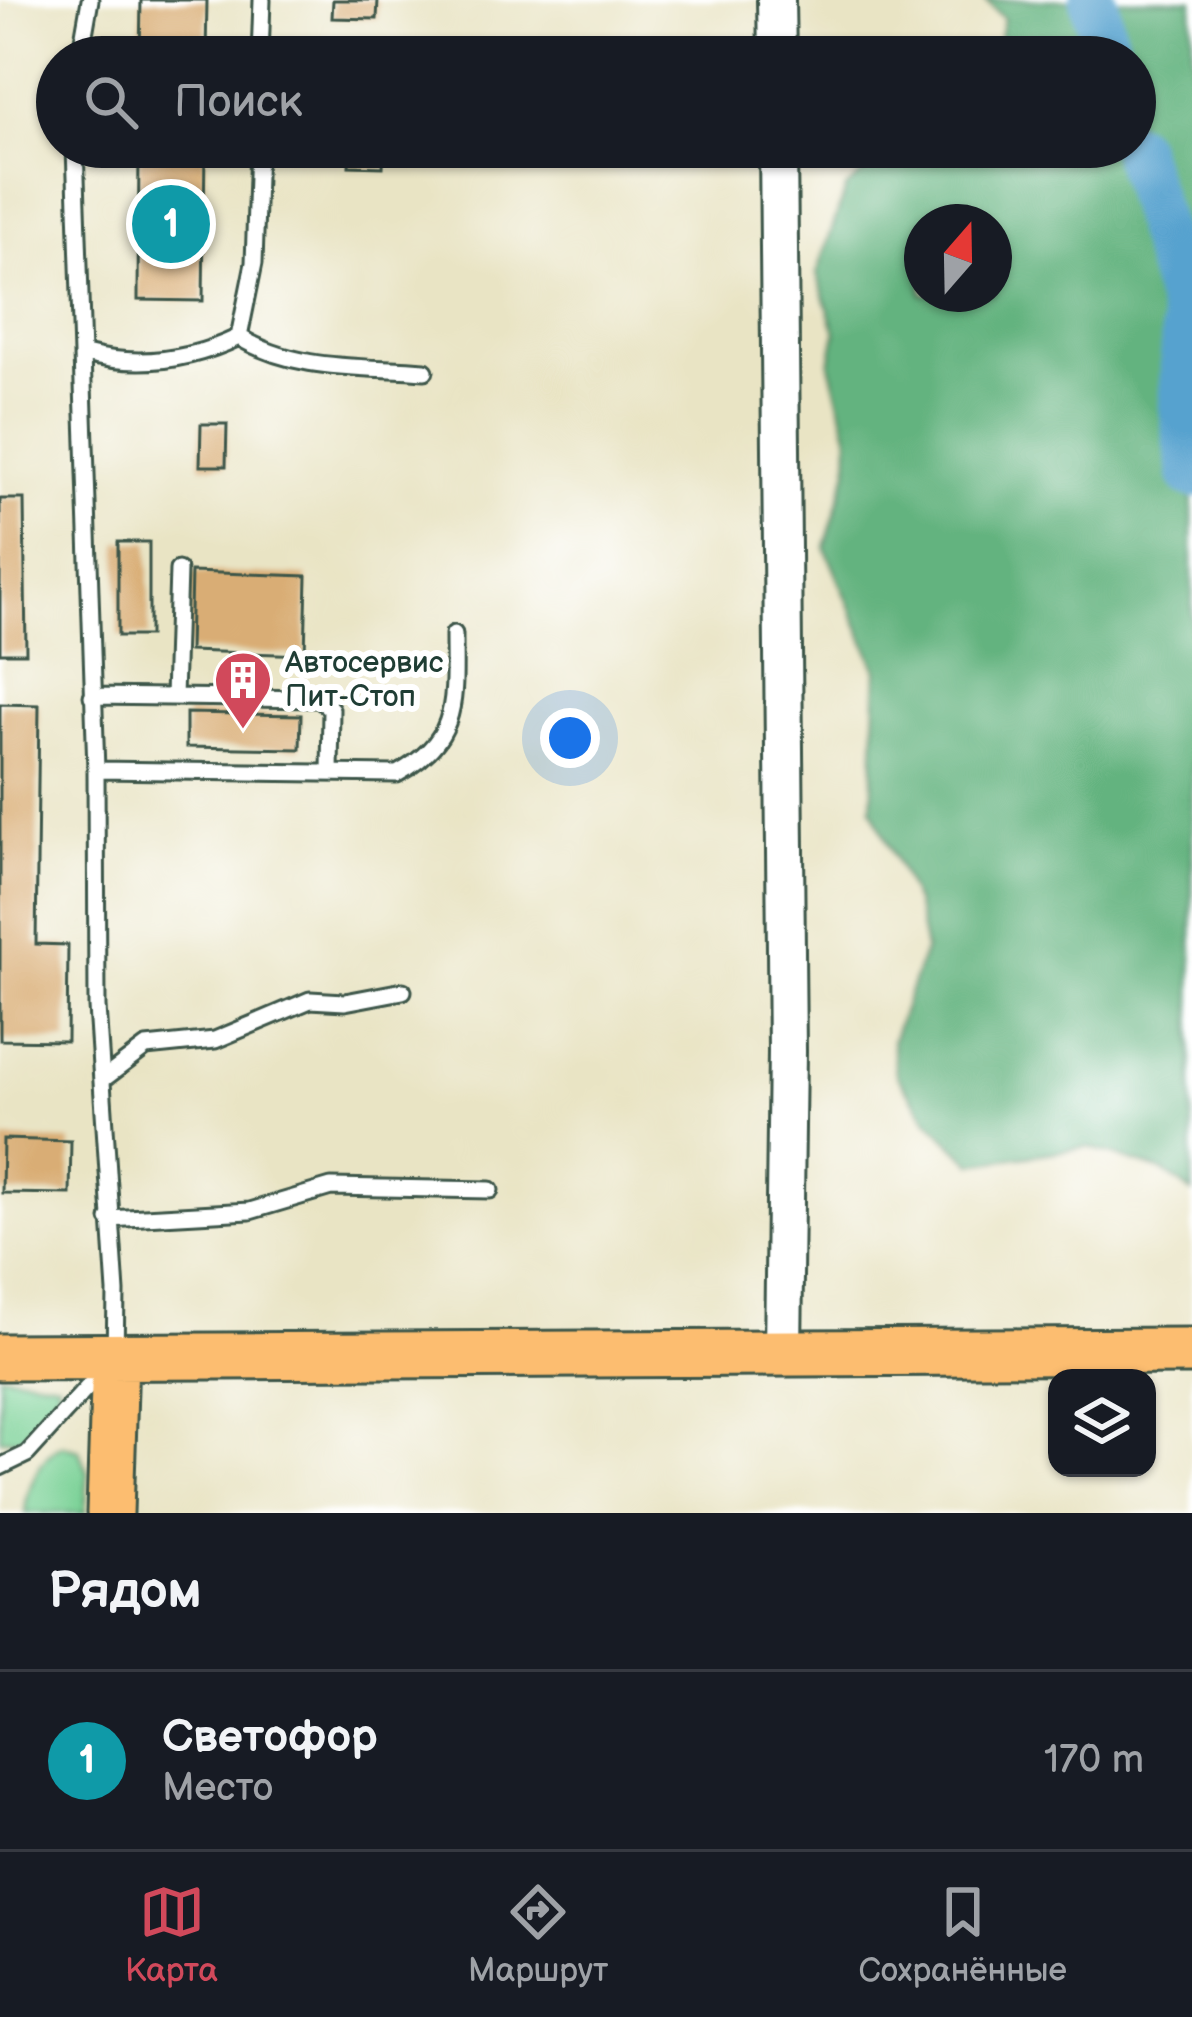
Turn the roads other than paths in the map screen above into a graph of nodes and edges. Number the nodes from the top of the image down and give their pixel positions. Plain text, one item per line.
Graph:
1 (90, 0) edge
2 (262, 0) edge
3 (776, 0) edge
4 (84, 36) edge
5 (261, 36) edge
6 (777, 36) edge
7 (76, 168) edge
8 (257, 168) edge
9 (778, 168) edge
10 (239, 337) junction
11 (85, 354) junction
12 (425, 371) dead end
13 (178, 570) dead end
14 (454, 634) dead end
15 (92, 696) junction
16 (174, 697) junction
17 (96, 770) junction
18 (330, 773) junction
19 (403, 991) dead end
20 (102, 1080) junction
21 (490, 1190) dead end
22 (109, 1219) junction
23 (783, 1351) junction
24 (1192, 1351) edge
25 (0, 1357) edge
26 (115, 1357) junction
27 (0, 1467) edge
28 (110, 1513) edge

1 - 4 lane
2 - 5 lane
3 - 6 street
7 - 11 lane
8 - 10 lane
9 - 23 street
10 - 11 lane
10 - 12 lane
11 - 15 lane
13 - 16 lane
14 - 18 lane
15 - 16 lane
15 - 17 lane
16 - 18 lane
17 - 18 lane
17 - 20 lane
19 - 20 lane
20 - 22 lane
21 - 22 lane
22 - 26 lane
23 - 24 main road
23 - 26 main road
25 - 26 main road
26 - 27 lane
26 - 28 main road

